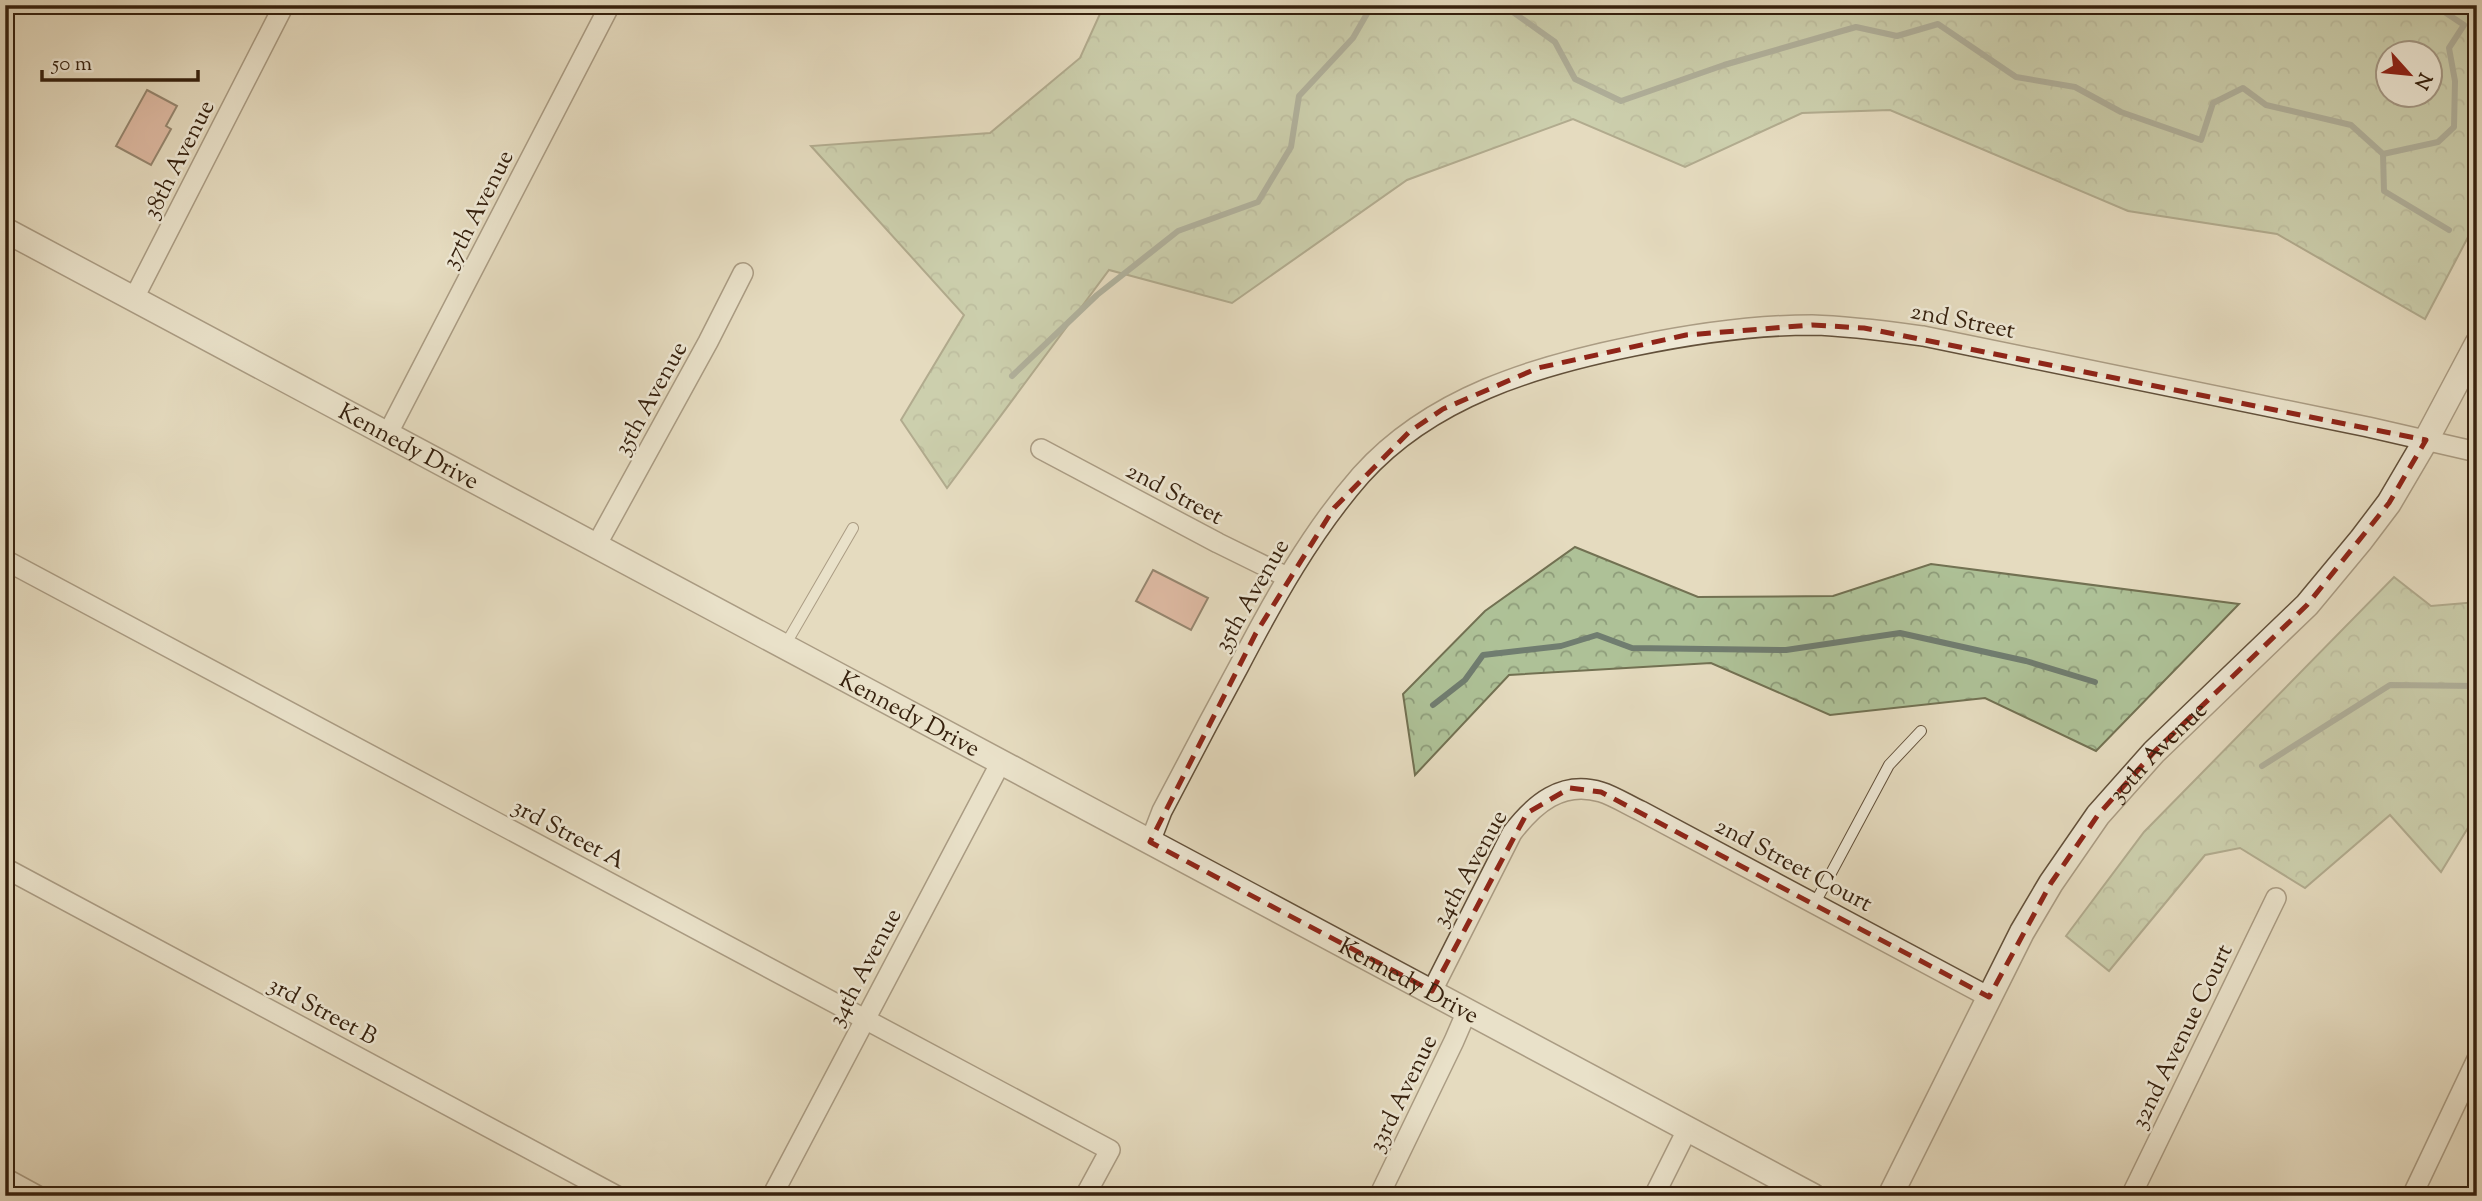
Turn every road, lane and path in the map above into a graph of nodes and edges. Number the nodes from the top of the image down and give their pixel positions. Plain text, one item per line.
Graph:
1 (285, 5) edge
2 (610, 5) edge
3 (5, 230) edge
4 (743, 273) dead end
5 (134, 298) junction
6 (2477, 344) edge
7 (1443, 409) joint
8 (387, 435) junction
9 (2426, 440) junction
10 (1041, 449) dead end
11 (2477, 452) edge
12 (853, 528) dead end
13 (597, 544) junction
14 (5, 559) edge
15 (1287, 577) junction
16 (784, 647) junction
17 (1921, 731) dead end
18 (1001, 762) junction
19 (1570, 788) joint
20 (1150, 842) junction
21 (5, 868) edge
22 (2276, 898) dead end
23 (1815, 903) junction
24 (1432, 991) junction
25 (1989, 998) junction
26 (1467, 1011) junction
27 (864, 1018) junction
28 (2477, 1059) edge
29 (1688, 1128) junction
30 (5, 1178) edge
31 (38, 1196) edge
32 (617, 1196) edge
33 (772, 1196) edge
34 (1085, 1196) edge
35 (1379, 1196) edge
36 (1654, 1196) edge
37 (1813, 1196) edge
38 (1890, 1196) edge
39 (2131, 1196) edge
40 (2412, 1196) edge

1 - 5 street, 38th Avenue
2 - 8 street, 37th Avenue
3 - 5 street, Kennedy Drive
4 - 13 street, 35th Avenue
5 - 8 street, Kennedy Drive
6 - 9 street, 30th Avenue
7 - 9 street, 2nd Street
7 - 15 street, 35th Avenue
8 - 13 street, Kennedy Drive
9 - 11 street, 2nd Street
9 - 25 street, 30th Avenue
10 - 15 street, 2nd Street
12 - 16 lane
13 - 16 street, Kennedy Drive
14 - 27 street, 3rd Street A
15 - 20 street, 35th Avenue
16 - 18 street, Kennedy Drive
17 - 23 lane
18 - 20 street, Kennedy Drive
18 - 27 street, 34th Avenue
19 - 23 street, 2nd Street Court
19 - 24 street, 34th Avenue
20 - 24 street, Kennedy Drive
21 - 32 street, 3rd Street B
22 - 39 street, 32nd Avenue Court
23 - 25 street, 2nd Street Court
24 - 26 street, Kennedy Drive
25 - 38 street, 30th Avenue
26 - 29 street, Kennedy Drive
26 - 35 street, 33rd Avenue
27 - 33 street, 34th Avenue
27 - 34 street, 3rd Street A
28 - 40 street
29 - 36 street
29 - 37 street, Kennedy Drive
30 - 31 street

